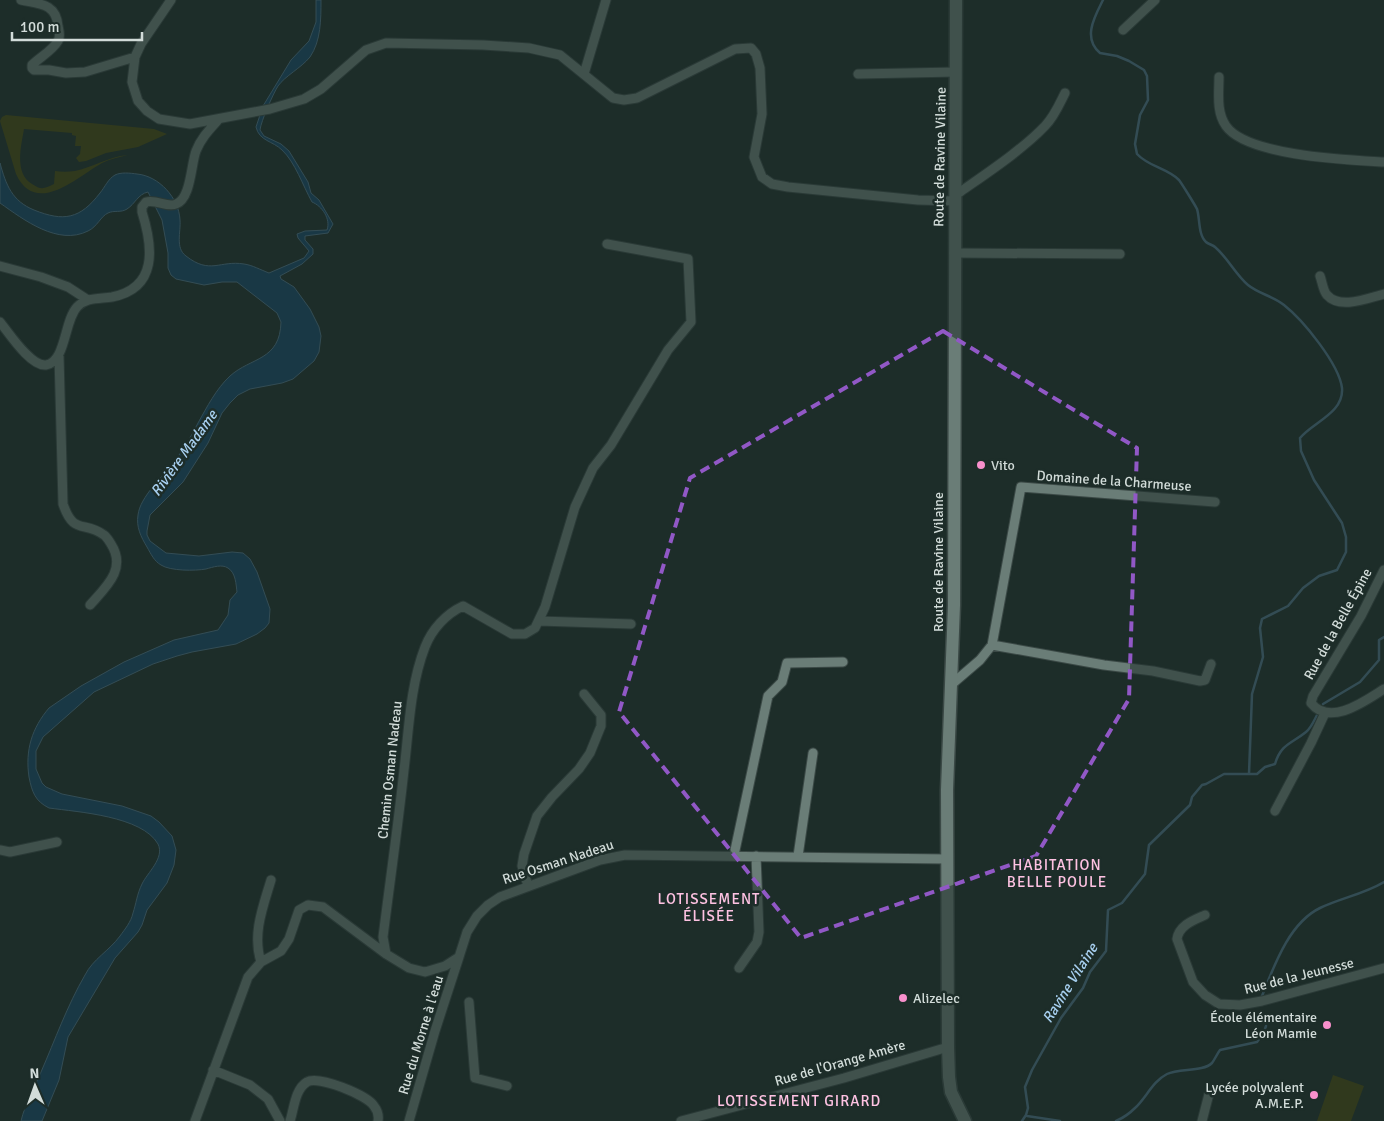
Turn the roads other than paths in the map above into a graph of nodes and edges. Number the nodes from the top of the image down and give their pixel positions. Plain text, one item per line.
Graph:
1 (21, 0) edge
2 (171, 0) edge
3 (606, 0) edge
4 (956, 0) edge
5 (1155, 0) edge
6 (1123, 30) dead end
7 (135, 57) junction
8 (956, 72) junction
9 (584, 74) junction
10 (858, 74) dead end
11 (1219, 77) dead end
12 (1065, 94) dead end
13 (219, 119) junction
14 (1384, 162) edge
15 (956, 197) junction
16 (607, 244) dead end
17 (954, 253) junction
18 (1120, 254) dead end
19 (0, 266) edge
20 (1320, 276) dead end
21 (1384, 294) edge
22 (88, 300) junction
23 (0, 322) edge
24 (58, 356) junction
25 (1215, 502) dead end
26 (1384, 570) edge
27 (90, 604) dead end
28 (539, 621) junction
29 (631, 624) dead end
30 (992, 645) junction
31 (843, 662) dead end
32 (1211, 664) dead end
33 (952, 684) junction
34 (1384, 689) edge
35 (584, 694) dead end
36 (1326, 713) junction
37 (813, 753) dead end
38 (1275, 811) dead end
39 (57, 842) dead end
40 (0, 850) edge
41 (734, 855) junction
42 (756, 856) junction
43 (798, 856) junction
44 (947, 859) junction
45 (271, 880) dead end
46 (528, 886) junction
47 (1205, 914) dead end
48 (386, 954) junction
49 (459, 957) junction
50 (261, 962) junction
51 (739, 968) dead end
52 (1384, 968) edge
53 (469, 1002) dead end
54 (948, 1046) junction
55 (214, 1070) junction
56 (507, 1086) dead end
57 (1210, 1090) dead end
58 (410, 1120) edge
59 (195, 1121) edge
60 (280, 1121) edge
61 (290, 1121) edge
62 (378, 1121) edge
63 (681, 1121) edge
64 (965, 1121) edge
65 (1202, 1121) edge

1 - 7 street
2 - 7 street
3 - 9 street
4 - 8 main road, Route de Ravine Vilaine
5 - 6 street
7 - 13 street
8 - 10 street
8 - 15 main road, Route de Ravine Vilaine
9 - 13 street
9 - 15 street
11 - 14 street
12 - 15 street
13 - 22 street
15 - 17 main road, Route de Ravine Vilaine
16 - 28 street
17 - 18 street
17 - 33 main road, Route de Ravine Vilaine
19 - 22 street
20 - 21 street
22 - 24 street
23 - 24 street
24 - 27 street
25 - 30 street, Domaine de la Charmeuse
26 - 36 street, Rue de la Belle Épine
28 - 29 street
28 - 48 street, Chemin Osman Nadeau
30 - 32 street
30 - 33 street
31 - 41 street
33 - 44 main road, Route de Ravine Vilaine
34 - 36 street
35 - 46 street
36 - 38 street
37 - 43 street
39 - 40 street
41 - 42 street, Rue Osman Nadeau
41 - 46 street, Rue Osman Nadeau
42 - 43 street, Rue Osman Nadeau
42 - 51 street
43 - 44 street, Rue Osman Nadeau
44 - 54 main road, Route de Ravine Vilaine
45 - 50 street
46 - 49 street, Rue Osman Nadeau
47 - 52 street, Rue de la Jeunesse
48 - 49 street
48 - 50 street
49 - 58 street, Rue du Morne à l'eau
50 - 55 street
53 - 56 street
54 - 63 street, Rue de l'Orange Amère
54 - 64 main road, Route de Ravine Vilaine
55 - 59 street
55 - 60 street
57 - 65 street
61 - 62 street

